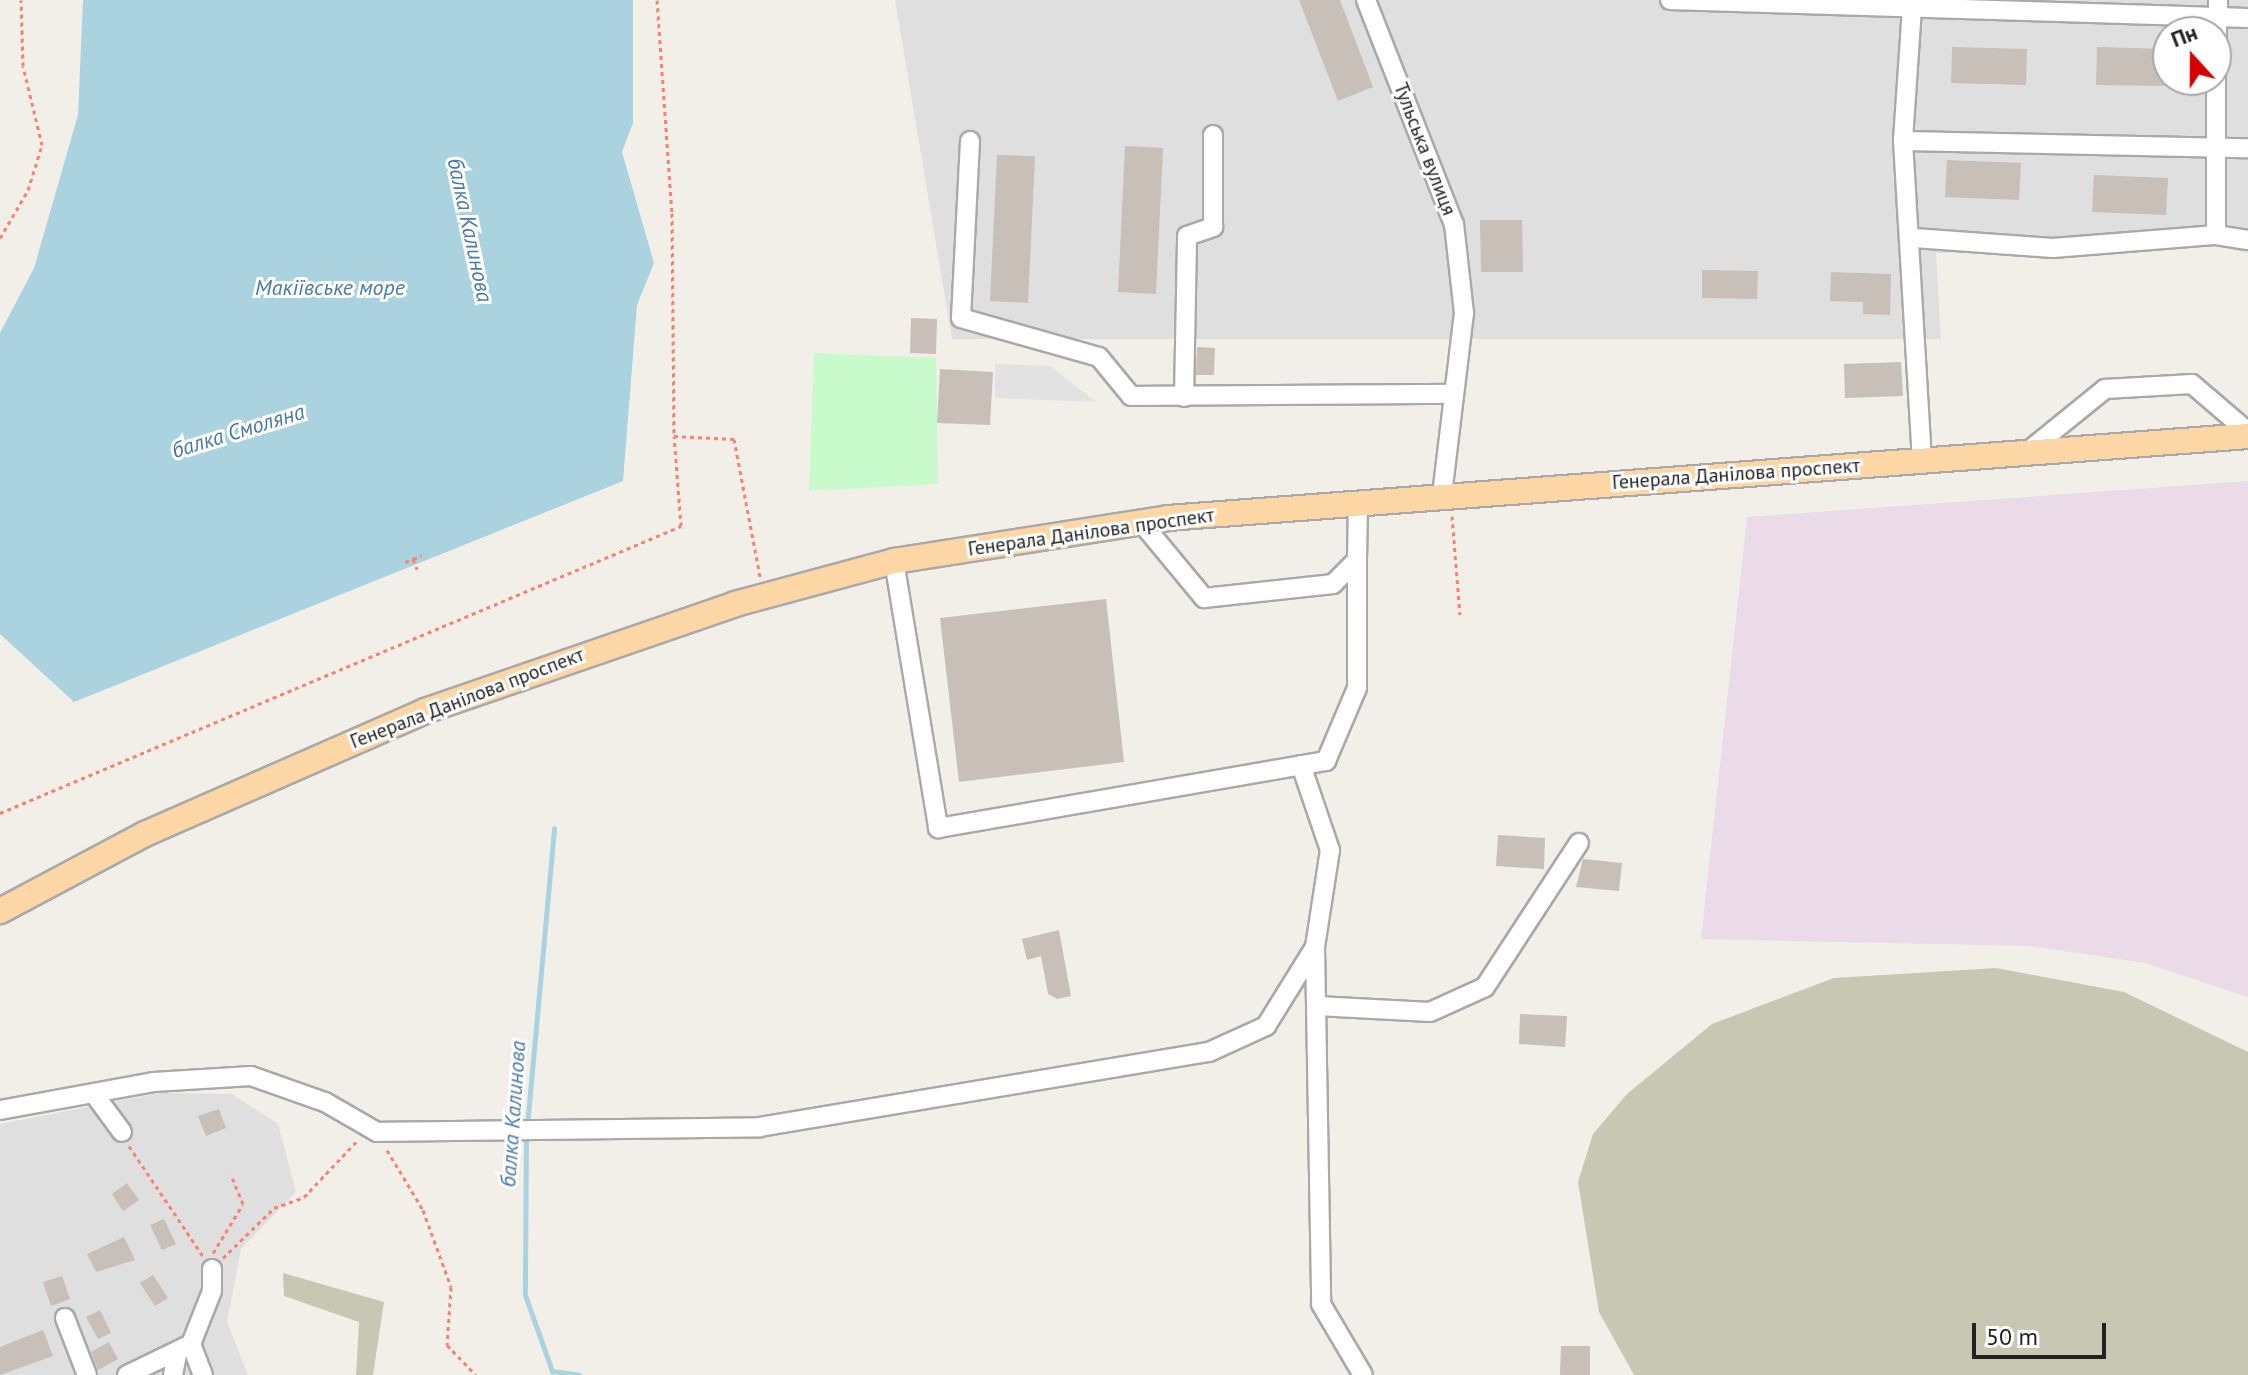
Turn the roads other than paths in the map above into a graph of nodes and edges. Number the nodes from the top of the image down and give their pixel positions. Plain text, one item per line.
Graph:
1 (1366, 0) edge
2 (1670, 0) edge
3 (1734, 2) edge
4 (1919, 4) edge
5 (2218, 9) edge
6 (2248, 18) edge
7 (2216, 96) edge
8 (1213, 135) dead end
9 (970, 141) dead end
10 (1903, 141) junction
11 (2215, 147) junction
12 (2248, 148) edge
13 (2216, 235) junction
14 (1914, 238) junction
15 (2248, 240) edge
16 (1454, 394) junction
17 (1184, 397) junction
18 (2248, 434) edge
19 (2026, 453) junction
20 (1922, 460) junction
21 (1446, 494) junction
22 (1358, 502) junction
23 (1141, 522) junction
24 (1357, 560) junction
25 (894, 561) junction
26 (1301, 765) junction
27 (1579, 843) dead end
28 (0, 911) edge
29 (1315, 947) junction
30 (1317, 1006) junction
31 (94, 1094) junction
32 (0, 1110) edge
33 (122, 1132) road end
34 (212, 1269) road end
35 (65, 1318) dead end
36 (184, 1350) junction
37 (87, 1375) edge
38 (127, 1375) edge
39 (173, 1375) edge
40 (203, 1375) edge
41 (1363, 1375) edge

1 - 16 street, Тульська вулиця
2 - 3 street
3 - 4 street
4 - 5 street
4 - 10 street
5 - 6 street
7 - 11 street
8 - 17 street
9 - 17 street
10 - 11 street
10 - 14 street
11 - 12 street
11 - 13 street
13 - 14 street
13 - 15 street
14 - 20 street
16 - 17 street
16 - 21 street, Тульська вулиця
18 - 19 main road, Генерала Данілова проспект
18 - 19 street
19 - 20 main road, Генерала Данілова проспект
20 - 21 main road, Генерала Данілова проспект
21 - 22 main road, Генерала Данілова проспект
22 - 23 main road, Генерала Данілова проспект
22 - 24 street
23 - 24 street
23 - 25 main road, Генерала Данілова проспект
24 - 26 street
25 - 26 street
25 - 28 main road, Генерала Данілова проспект
26 - 29 street
27 - 30 street
29 - 30 street
29 - 31 street
30 - 41 street
31 - 32 street
31 - 33 street
34 - 36 street
35 - 37 street
36 - 38 street
36 - 39 street
36 - 40 street

